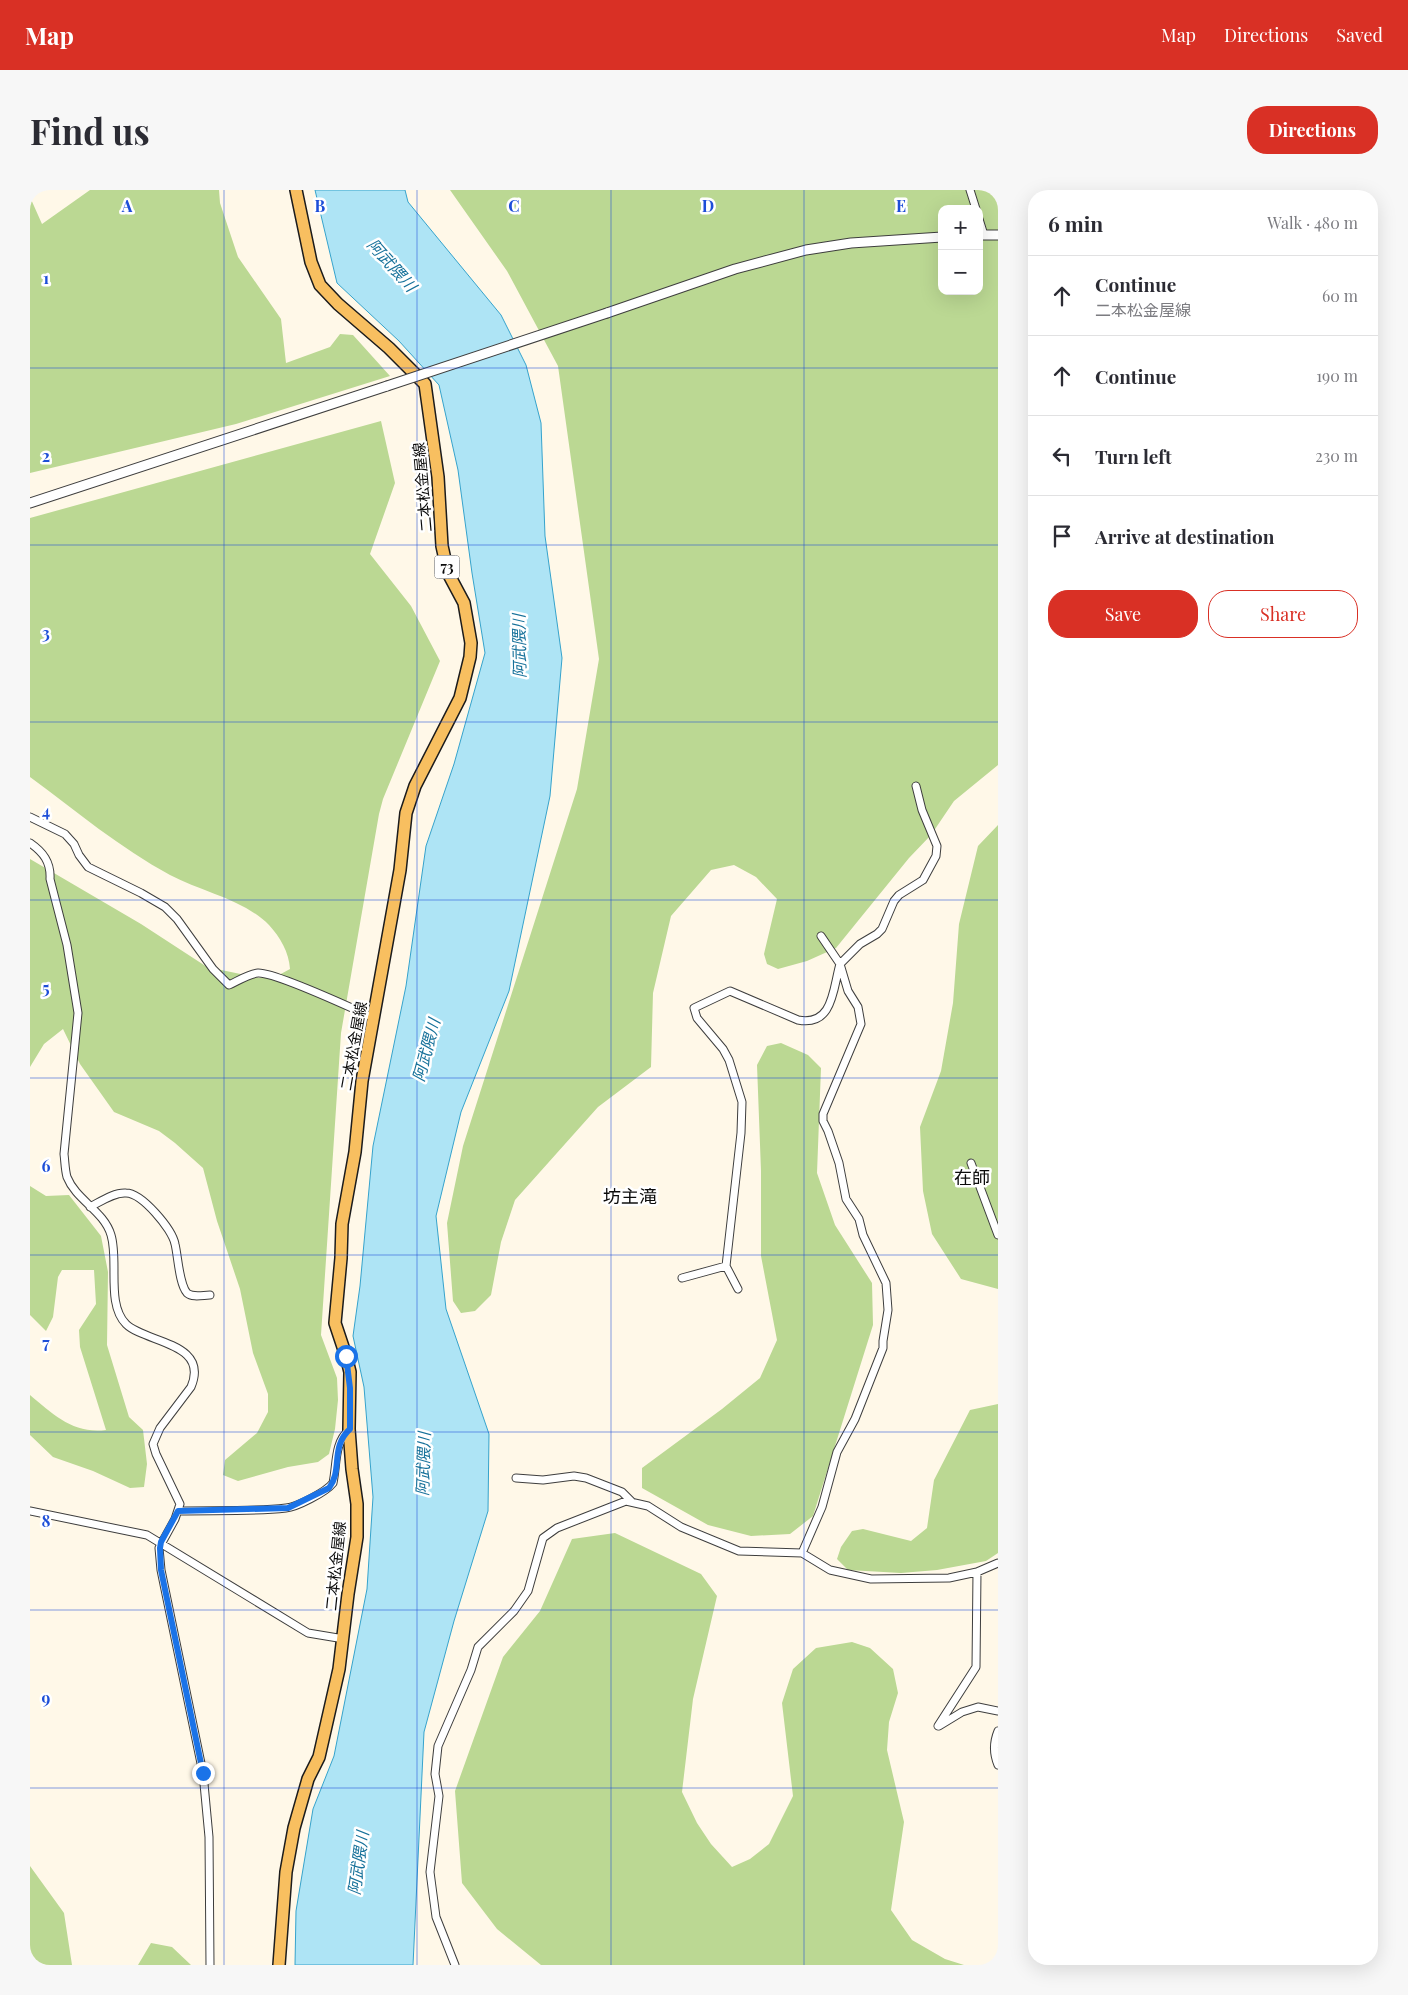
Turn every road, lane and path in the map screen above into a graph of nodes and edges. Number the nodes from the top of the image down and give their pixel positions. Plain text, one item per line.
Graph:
1 (296, 190) edge
2 (970, 190) edge
3 (975, 205) edge
4 (983, 235) edge
5 (998, 235) edge
6 (938, 237) edge
7 (30, 503) edge
8 (916, 786) dead end
9 (30, 817) edge
10 (30, 843) edge
11 (821, 936) dead end
12 (840, 964) junction
13 (374, 1018) junction
14 (971, 1163) dead end
15 (90, 1207) junction
16 (998, 1235) edge
17 (726, 1266) junction
18 (682, 1278) dead end
19 (738, 1290) dead end
20 (210, 1295) dead end
21 (350, 1429) junction
22 (516, 1478) dead end
23 (632, 1502) junction
24 (178, 1511) junction
25 (30, 1512) edge
26 (161, 1542) junction
27 (802, 1552) junction
28 (998, 1563) edge
29 (977, 1572) junction
30 (344, 1639) junction
31 (998, 1711) edge
32 (998, 1730) edge
33 (998, 1765) edge
34 (210, 1965) edge
35 (279, 1965) edge
36 (455, 1965) edge

1 - 13 main road, 二本松金屋線 / 73
2 - 3 street
4 - 5 street
6 - 7 street, bridge
8 - 12 street
9 - 13 street
10 - 15 street
11 - 12 street
12 - 17 street
12 - 27 street
13 - 21 main road, 二本松金屋線 / 73
14 - 16 street
15 - 20 street
15 - 24 street
17 - 18 street
17 - 19 street
21 - 24 street
21 - 30 main road, 二本松金屋線 / 73
22 - 23 street
23 - 27 street
23 - 36 street
24 - 26 street
25 - 26 street
26 - 30 street
26 - 34 street
27 - 29 street
28 - 29 street
29 - 31 street
30 - 35 main road, 二本松金屋線 / 73
32 - 33 street

